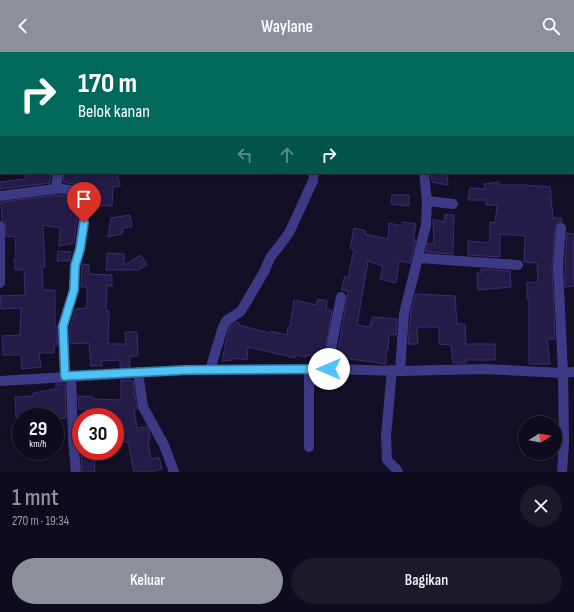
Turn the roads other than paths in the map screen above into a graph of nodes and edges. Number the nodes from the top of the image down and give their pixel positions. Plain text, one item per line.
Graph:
1 (58, 174) edge
2 (314, 174) edge
3 (424, 174) edge
4 (56, 188) junction
5 (0, 196) edge
6 (427, 201) junction
7 (453, 204) dead end
8 (0, 226) edge
9 (561, 228) dead end
10 (419, 258) junction
11 (518, 265) dead end
12 (0, 283) edge
13 (341, 297) dead end
14 (310, 369) junction
15 (329, 369) junction
16 (210, 370) junction
17 (396, 370) junction
18 (138, 372) junction
19 (574, 372) edge
20 (563, 373) junction
21 (68, 376) junction
22 (0, 381) edge
23 (309, 447) dead end
24 (76, 472) edge
25 (174, 472) edge
26 (398, 472) edge
27 (562, 472) edge

1 - 4 street
2 - 16 street
3 - 6 street
4 - 5 street
4 - 21 street
6 - 7 street
6 - 10 street
8 - 12 street
9 - 20 street
10 - 11 street
10 - 17 street
13 - 15 street
14 - 15 street
14 - 16 street
14 - 23 street
15 - 17 street
16 - 18 street
17 - 20 street
17 - 26 street
18 - 21 street
18 - 25 street
19 - 20 street
20 - 27 street
21 - 22 street
21 - 24 street

